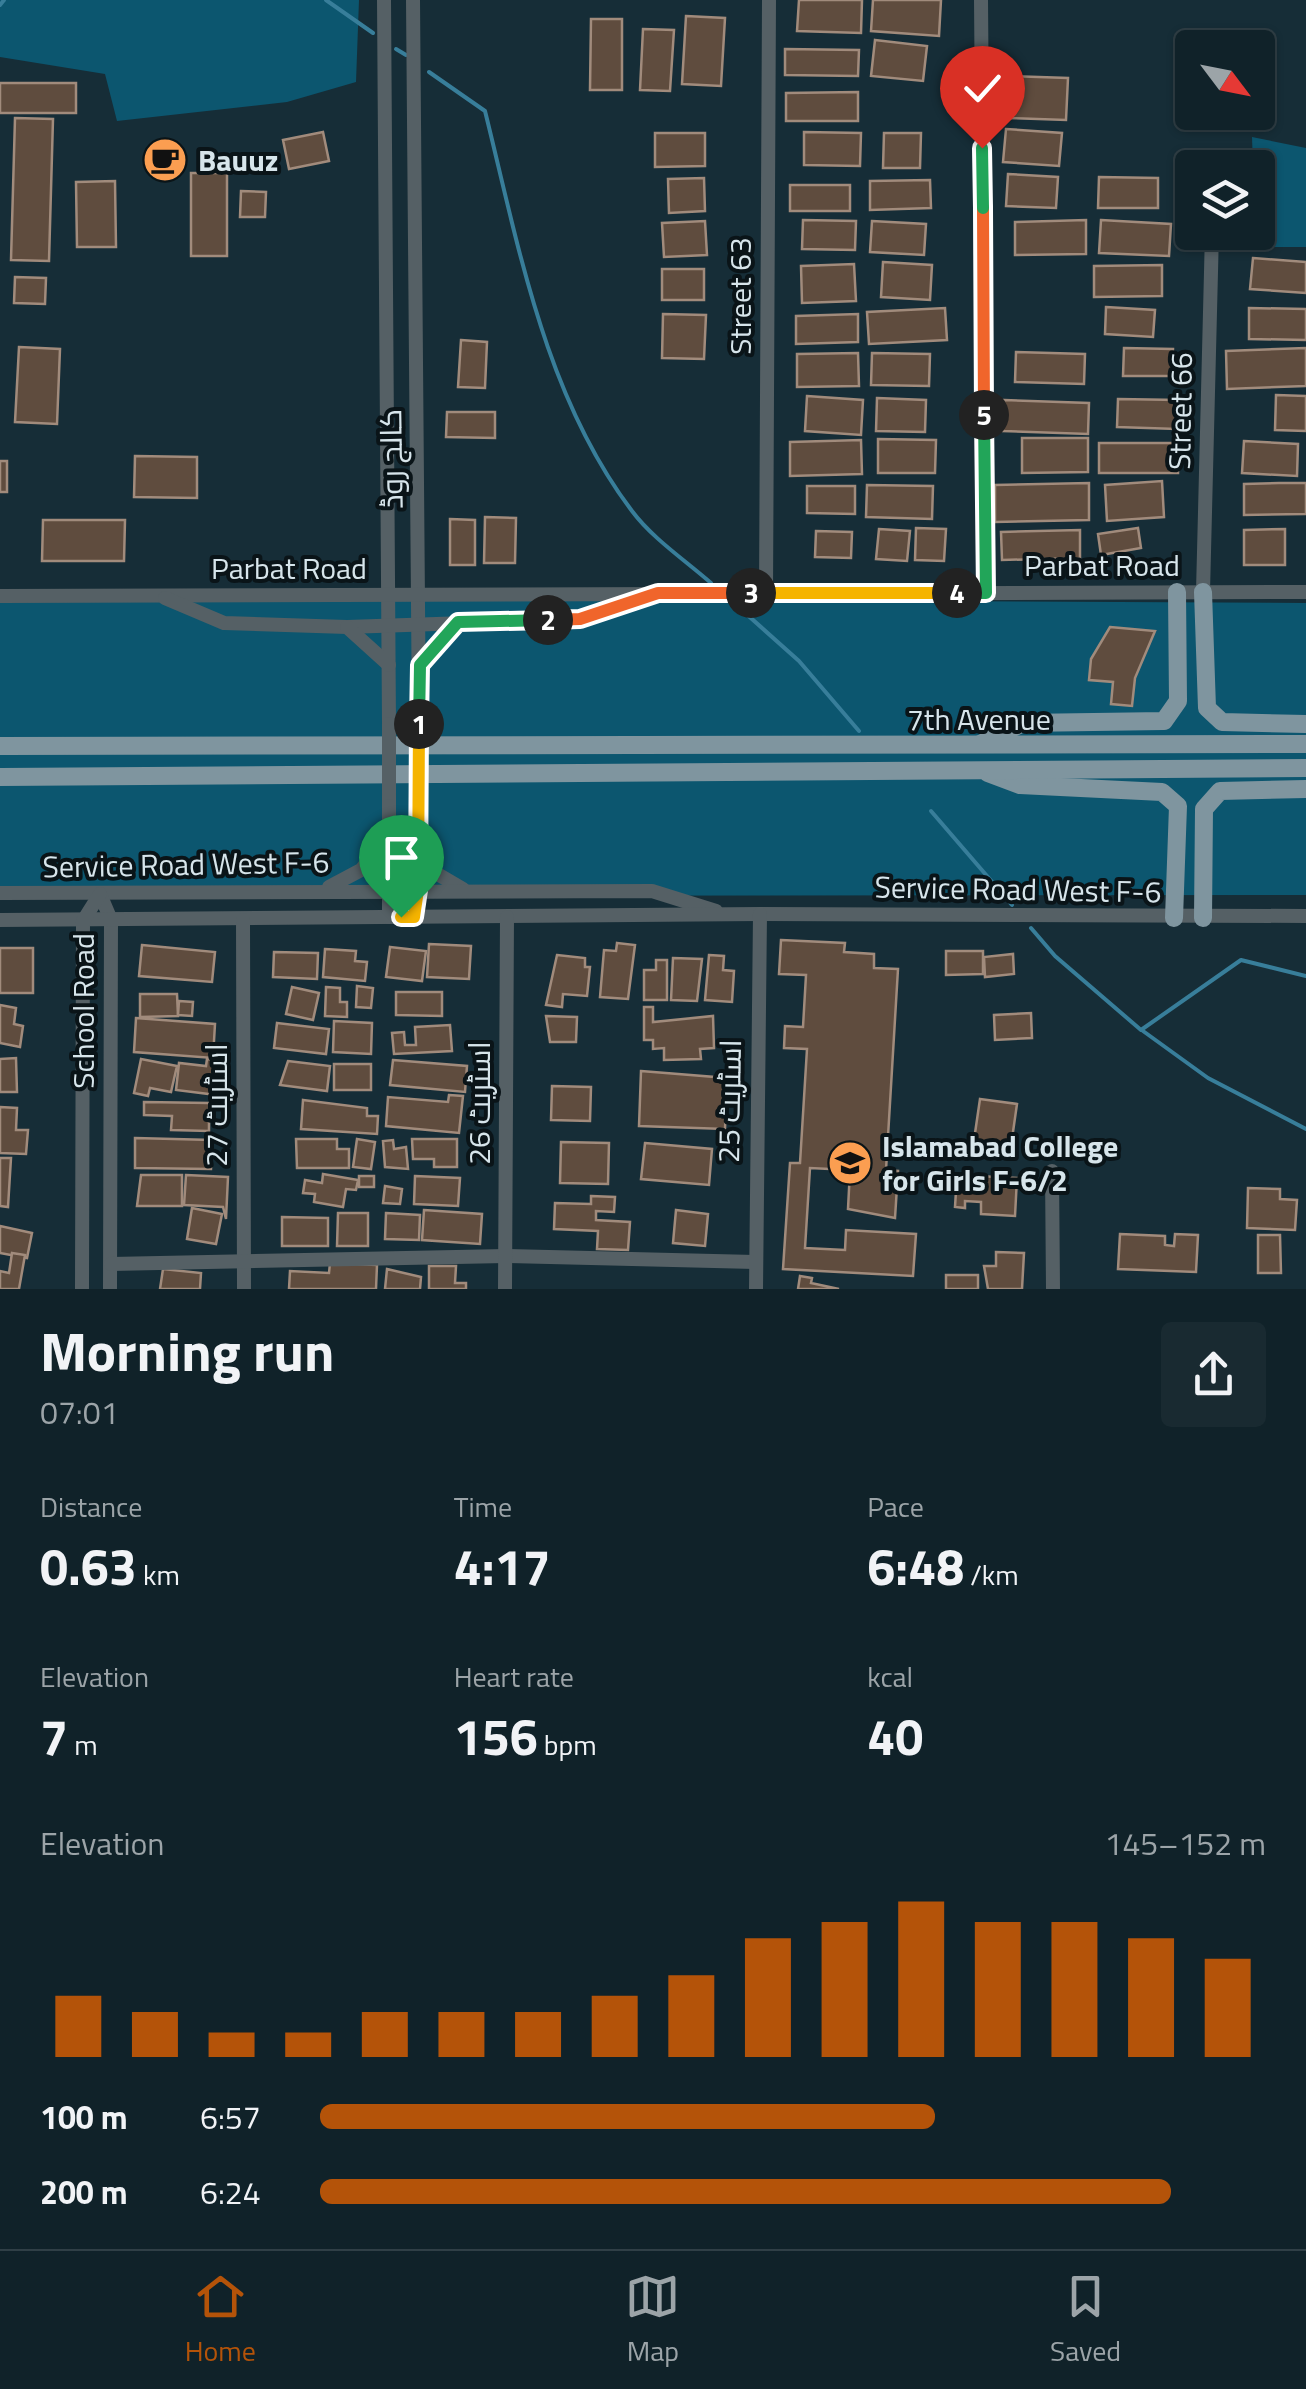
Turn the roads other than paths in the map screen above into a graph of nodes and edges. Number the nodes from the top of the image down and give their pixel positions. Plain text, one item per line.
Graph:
1 (384, 0) edge
2 (413, 0) edge
3 (769, 0) edge
4 (981, 0) edge
5 (1212, 250) edge
6 (1177, 592) junction
7 (1203, 592) junction
8 (1306, 592) edge
9 (658, 593) junction
10 (766, 593) junction
11 (986, 593) junction
12 (420, 594) junction
13 (160, 595) junction
14 (388, 595) junction
15 (0, 596) edge
16 (458, 622) junction
17 (420, 624) junction
18 (389, 625) junction
19 (347, 627) junction
20 (389, 665) junction
21 (420, 665) junction
22 (1306, 724) edge
23 (1306, 744) edge
24 (3, 746) edge
25 (975, 747) junction
26 (975, 768) junction
27 (1306, 768) edge
28 (0, 777) edge
29 (1306, 789) edge
30 (390, 832) junction
31 (418, 836) junction
32 (319, 890) junction
33 (390, 890) junction
34 (418, 890) junction
35 (469, 891) junction
36 (0, 893) edge
37 (100, 894) junction
38 (729, 914) junction
39 (760, 914) junction
40 (1306, 916) edge
41 (390, 917) junction
42 (414, 917) junction
43 (507, 917) junction
44 (1174, 918) junction
45 (1204, 918) junction
46 (0, 920) edge
47 (112, 920) junction
48 (243, 920) junction
49 (83, 921) junction
50 (1052, 1171) dead end
51 (506, 1256) junction
52 (244, 1259) junction
53 (755, 1262) junction
54 (110, 1264) junction
55 (82, 1289) edge
56 (110, 1289) edge
57 (244, 1289) edge
58 (506, 1289) edge
59 (756, 1289) edge
60 (1053, 1289) edge

1 - 14 street, کالج روڈ
2 - 12 street, کالج روڈ
3 - 10 street, Street 63
4 - 11 street
5 - 7 street, Street 66
6 - 7 street, Parbat Road
6 - 11 street, Parbat Road
6 - 25 main road
7 - 8 street, Parbat Road
7 - 22 main road
9 - 10 street, Parbat Road
9 - 12 street, Parbat Road
9 - 16 street, Parbat Road
10 - 11 street, Parbat Road
12 - 14 street, Parbat Road
12 - 17 street, کالج روڈ
13 - 14 street, Parbat Road
13 - 15 street, Parbat Road
13 - 19 street, Parbat Road
14 - 18 street, کالج روڈ
16 - 17 street, Parbat Road
16 - 21 street
17 - 18 street, Parbat Road
17 - 21 street, کالج روڈ
18 - 19 street, Parbat Road
18 - 20 street, کالج روڈ
19 - 20 street
20 - 30 street, کالج روڈ, bridge
21 - 31 street, کالج روڈ, bridge
23 - 25 main road, 7th Avenue
24 - 25 main road, 7th Avenue
26 - 27 main road, 7th Avenue
26 - 28 main road, 7th Avenue
26 - 44 main road
29 - 45 main road
30 - 32 street
30 - 33 street, کالج روڈ
31 - 34 street, کالج روڈ
31 - 35 street
32 - 33 street, Service Road West F-6
32 - 37 street, Service Road West F-6
33 - 34 street, Service Road West F-6
33 - 41 street, کالج روڈ
34 - 35 street, Service Road West F-6
34 - 42 street, کالج روڈ
35 - 38 street, Service Road West F-6
36 - 37 street, Service Road West F-6
37 - 47 street, School Road
37 - 49 street, School Road
38 - 39 street, Service Road West F-6
38 - 43 street, Service Road West F-6
39 - 44 street, Service Road West F-6
39 - 53 street, اسٹریٹ 25
40 - 45 street, Service Road West F-6
41 - 42 street, Service Road West F-6
41 - 48 street, Service Road West F-6
42 - 43 street, Service Road West F-6
43 - 51 street, اسٹریٹ 26
44 - 45 street, Service Road West F-6
46 - 49 street, Service Road West F-6
47 - 48 street, Service Road West F-6
47 - 49 street, Service Road West F-6
47 - 54 street, School Road
48 - 52 street, اسٹریٹ 27
49 - 55 street, School Road
50 - 60 street
51 - 52 street
51 - 53 street
51 - 58 street, اسٹریٹ 26
52 - 54 street
52 - 57 street, اسٹریٹ 27
53 - 59 street, اسٹریٹ 25
54 - 56 street, School Road

